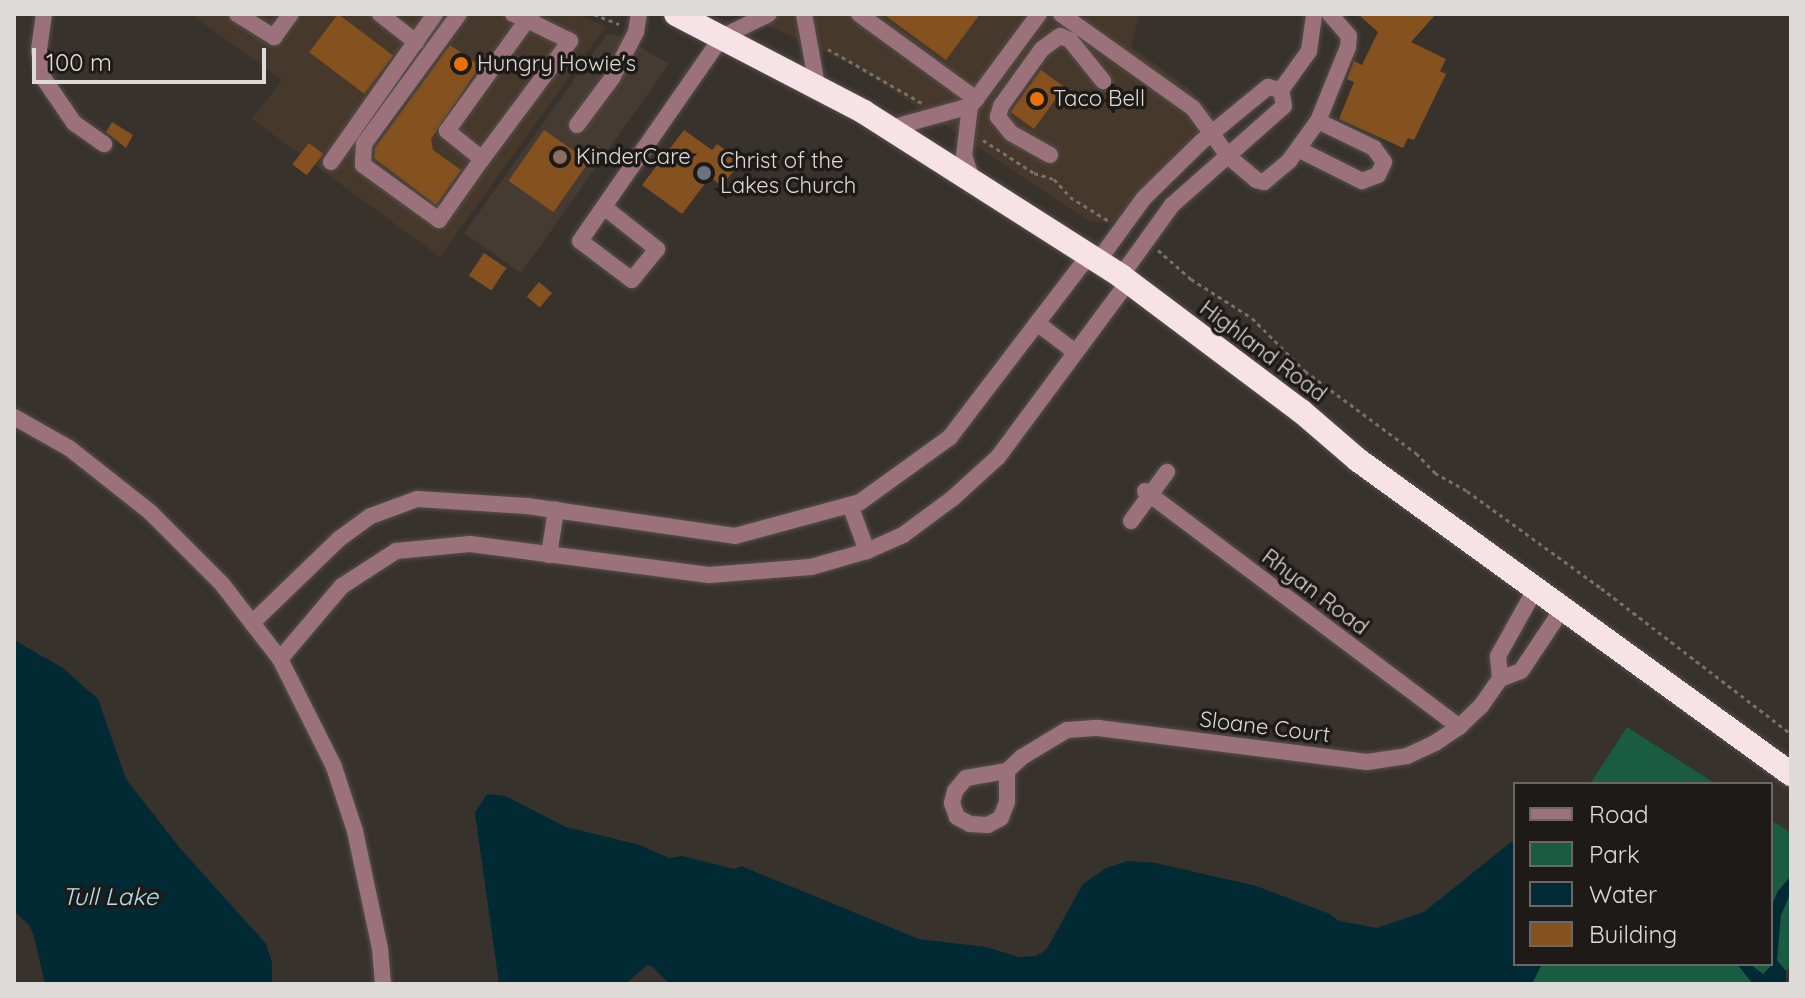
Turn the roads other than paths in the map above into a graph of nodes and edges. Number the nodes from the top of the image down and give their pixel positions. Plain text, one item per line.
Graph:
1 (44, 14) edge
2 (237, 14) edge
3 (291, 14) edge
4 (380, 14) edge
5 (435, 14) edge
6 (459, 14) edge
7 (639, 14) edge
8 (676, 14) edge
9 (769, 14) edge
10 (804, 14) edge
11 (859, 14) edge
12 (1039, 14) edge
13 (1061, 14) edge
14 (1314, 14) edge
15 (1330, 14) edge
16 (524, 16) edge
17 (722, 37) junction
18 (416, 42) junction
19 (1103, 81) dead end
20 (817, 85) junction
21 (1281, 90) junction
22 (973, 103) junction
23 (1318, 121) junction
24 (577, 125) dead end
25 (891, 128) junction
26 (1210, 134) junction
27 (104, 144) dead end
28 (1298, 149) junction
29 (1050, 155) dead end
30 (1229, 157) junction
31 (482, 159) junction
32 (331, 162) dead end
33 (972, 179) junction
34 (604, 207) junction
35 (1094, 258) junction
36 (1124, 279) junction
37 (1037, 323) junction
38 (1075, 352) junction
39 (14, 417) edge
40 (1167, 472) dead end
41 (1148, 493) junction
42 (850, 505) junction
43 (556, 510) junction
44 (1131, 521) dead end
45 (867, 551) junction
46 (549, 555) junction
47 (1536, 588) junction
48 (1563, 608) junction
49 (252, 623) junction
50 (280, 659) junction
51 (1500, 679) junction
52 (1459, 727) junction
53 (1007, 771) dead end
54 (1791, 774) edge
55 (383, 984) edge

1 - 27 street
2 - 3 street
4 - 18 street
5 - 18 street
6 - 31 street
7 - 24 street
8 - 17 highway, Highland Road
9 - 17 street
10 - 20 street
11 - 22 street
12 - 22 street
13 - 26 street
14 - 21 street
15 - 23 street
16 - 31 street
16 - 31 street
17 - 20 highway, Highland Road
17 - 34 street
18 - 32 street
19 - 29 street
20 - 25 highway, Highland Road
21 - 26 street
21 - 30 street
22 - 25 street
22 - 33 street
23 - 28 street
23 - 28 street
25 - 33 highway, Highland Road
26 - 30 street
26 - 35 street
28 - 30 street
30 - 36 street
33 - 35 highway, Highland Road
34 - 34 street
35 - 36 highway, Highland Road
35 - 37 street
36 - 38 street
36 - 47 highway, Highland Road
37 - 38 street
37 - 42 street
38 - 45 street
39 - 49 street
40 - 41 street
41 - 44 street
41 - 52 street, Rhyan Road
42 - 43 street
42 - 45 street
43 - 46 street
43 - 49 street
45 - 46 street
46 - 50 street
47 - 48 highway, Highland Road
47 - 51 street, Sloane Court
48 - 51 street, Sloane Court
48 - 54 highway, Highland Road
49 - 50 street
50 - 55 street
51 - 52 street, Sloane Court
52 - 53 street, Sloane Court

